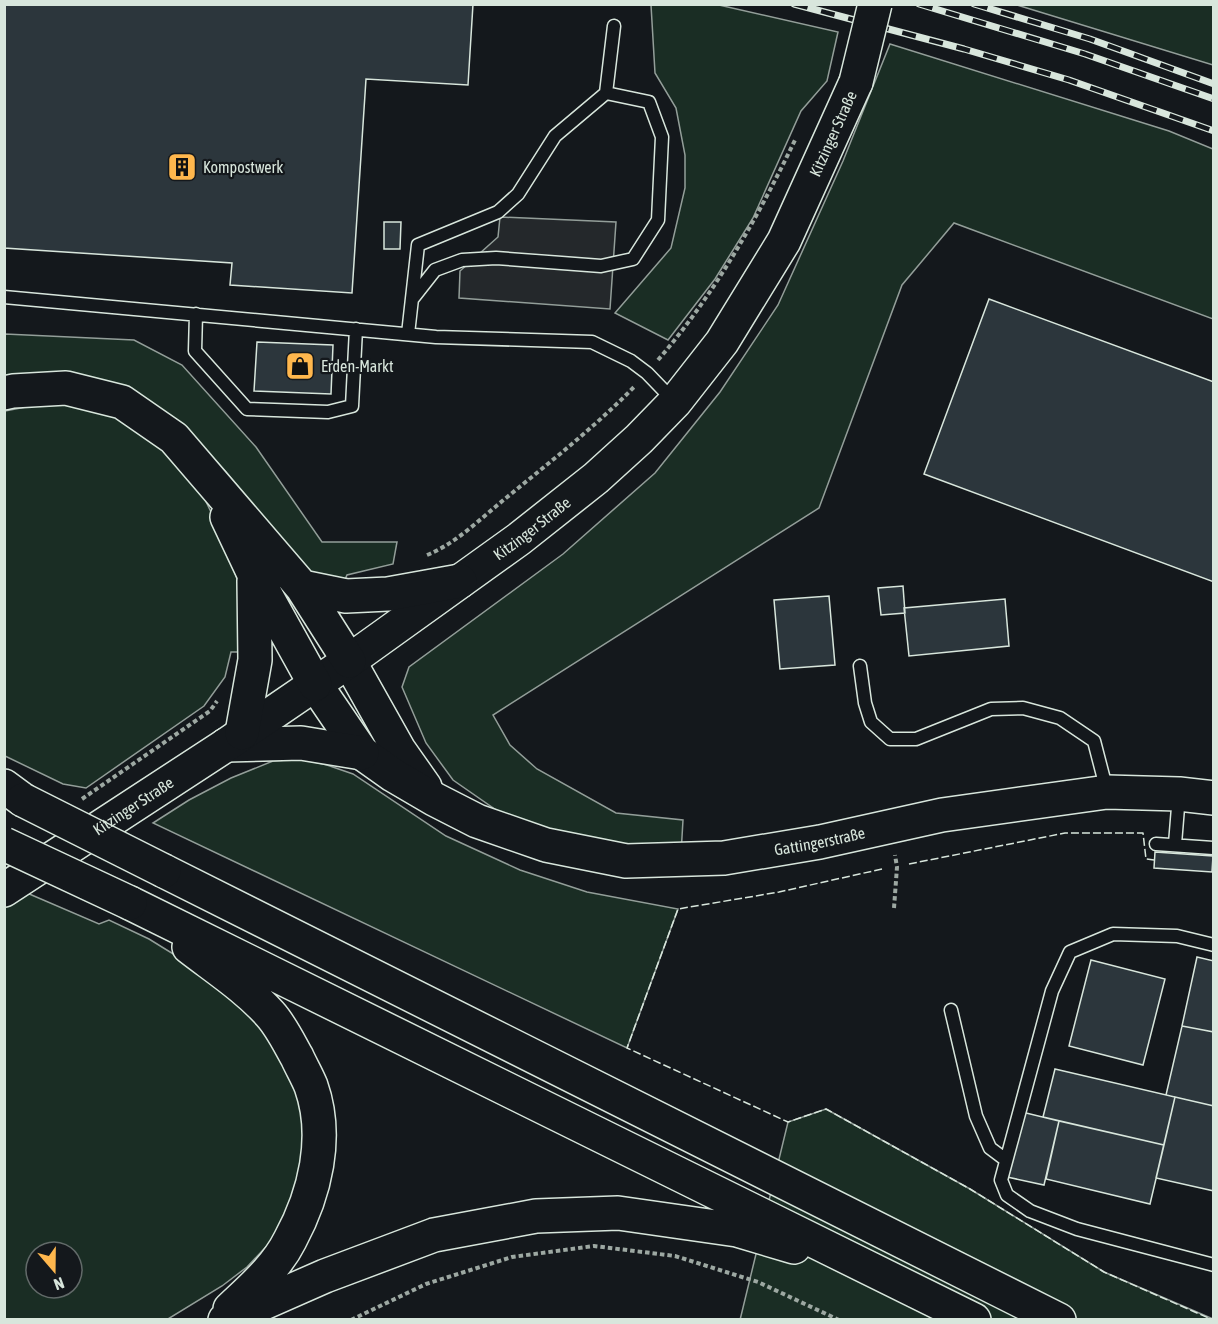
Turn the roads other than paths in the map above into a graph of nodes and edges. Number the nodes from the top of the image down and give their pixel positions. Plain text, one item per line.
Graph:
1 (876, 4) edge
2 (614, 26) dead end
3 (606, 93) junction
4 (4, 297) edge
5 (413, 298) junction
6 (196, 314) junction
7 (356, 329) junction
8 (408, 334) junction
9 (4, 393) edge
10 (675, 402) junction
11 (210, 480) junction
12 (254, 574) junction
13 (460, 581) junction
14 (302, 587) junction
15 (349, 661) junction
16 (860, 666) dead end
17 (315, 684) junction
18 (234, 739) junction
19 (362, 753) junction
20 (1107, 792) junction
21 (11, 793) edge
22 (1179, 794) junction
23 (1214, 798) edge
24 (434, 799) junction
25 (4, 844) edge
26 (1156, 844) dead end
27 (1175, 844) junction
28 (1213, 848) edge
29 (4, 890) edge
30 (130, 903) junction
31 (1214, 945) edge
32 (951, 1010) dead end
33 (1006, 1160) junction
34 (1214, 1265) edge
35 (879, 1272) junction
36 (219, 1320) edge
37 (225, 1320) edge
38 (974, 1320) edge
39 (1059, 1320) edge

1 - 10 main road, Kitzinger Straße, bridge
2 - 3 lane
3 - 5 lane
3 - 5 lane
4 - 6 lane
5 - 8 lane
6 - 7 lane
6 - 7 lane
7 - 8 lane
8 - 10 lane
9 - 11 main road, Gattingerstraße
10 - 13 main road, Kitzinger Straße
11 - 12 main road, Gattingerstraße
11 - 14 main road, Gattingerstraße
12 - 17 main road, Gattingerstraße
12 - 18 main road
13 - 14 main road
13 - 15 main road, Kitzinger Straße
14 - 15 main road, Gattingerstraße
15 - 17 main road, Kitzinger Straße
15 - 24 main road, Gattingerstraße
16 - 20 lane
17 - 18 main road, Kitzinger Straße
17 - 19 main road, Gattingerstraße
18 - 19 main road
18 - 29 main road, Kitzinger Straße
19 - 24 main road, Gattingerstraße
20 - 22 main road, Gattingerstraße
20 - 24 main road, Gattingerstraße
21 - 39 main road, bridge
22 - 23 main road, Gattingerstraße
22 - 27 lane
25 - 30 main road, bridge
26 - 27 lane
27 - 28 lane
30 - 35 main road
30 - 36 main road
31 - 33 lane
32 - 33 lane
33 - 34 lane
35 - 37 main road
35 - 38 main road

